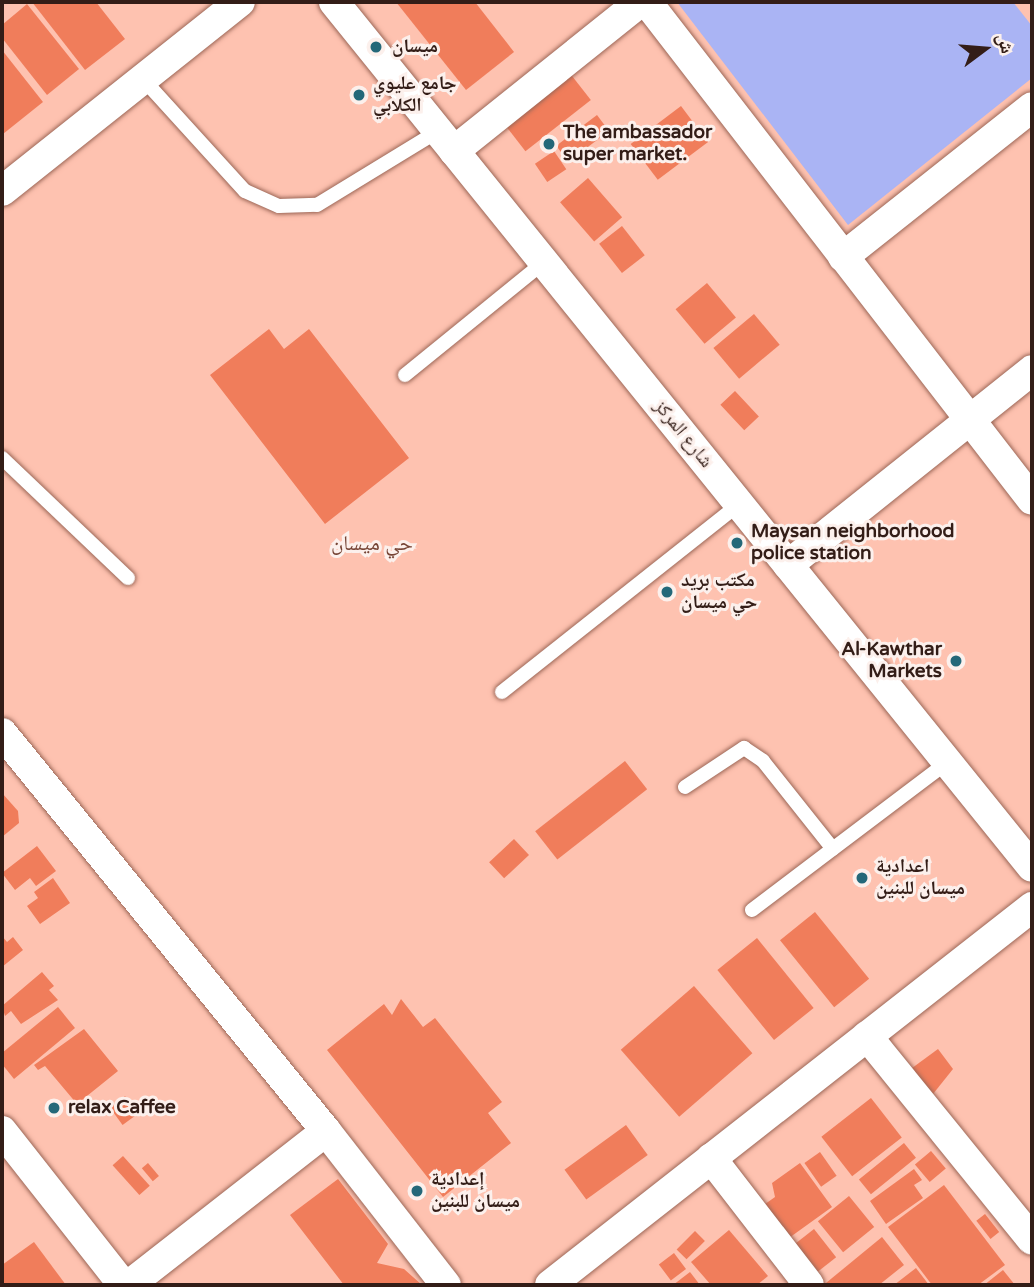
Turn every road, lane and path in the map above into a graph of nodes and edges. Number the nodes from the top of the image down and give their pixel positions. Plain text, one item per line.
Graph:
1 (240, 2) edge
2 (334, 2) edge
3 (640, 2) edge
4 (647, 2) edge
5 (143, 79) junction
6 (1032, 107) edge
7 (446, 141) junction
8 (2, 191) edge
9 (843, 257) junction
10 (544, 262) junction
11 (1032, 370) edge
12 (405, 375) dead end
13 (969, 421) junction
14 (2, 458) edge
15 (1032, 500) edge
16 (739, 504) junction
17 (788, 565) junction
18 (128, 578) dead end
19 (502, 692) dead end
20 (2, 733) edge
21 (948, 762) junction
22 (685, 787) dead end
23 (833, 849) junction
24 (1032, 867) edge
25 (1032, 907) edge
26 (752, 910) dead end
27 (867, 1036) junction
28 (2, 1130) edge
29 (326, 1130) junction
30 (711, 1158) junction
31 (1032, 1240) edge
32 (123, 1285) edge
33 (129, 1285) edge
34 (446, 1285) edge
35 (550, 1285) edge
36 (809, 1285) edge

1 - 5 street
2 - 7 street, شارع المركز
3 - 7 street
4 - 9 street
5 - 7 lane
5 - 8 street
6 - 9 street
7 - 10 street, شارع المركز
9 - 13 street
10 - 12 lane
10 - 16 street, شارع المركز
11 - 13 street
13 - 15 street
13 - 17 street
14 - 18 lane
16 - 17 street, شارع المركز
16 - 19 lane
17 - 21 street, شارع المركز
20 - 29 street
21 - 23 lane
21 - 24 street, شارع المركز
22 - 23 lane
23 - 26 lane
25 - 27 street
27 - 30 street
27 - 31 street
28 - 32 street
29 - 33 street
29 - 34 street
30 - 35 street
30 - 36 street

